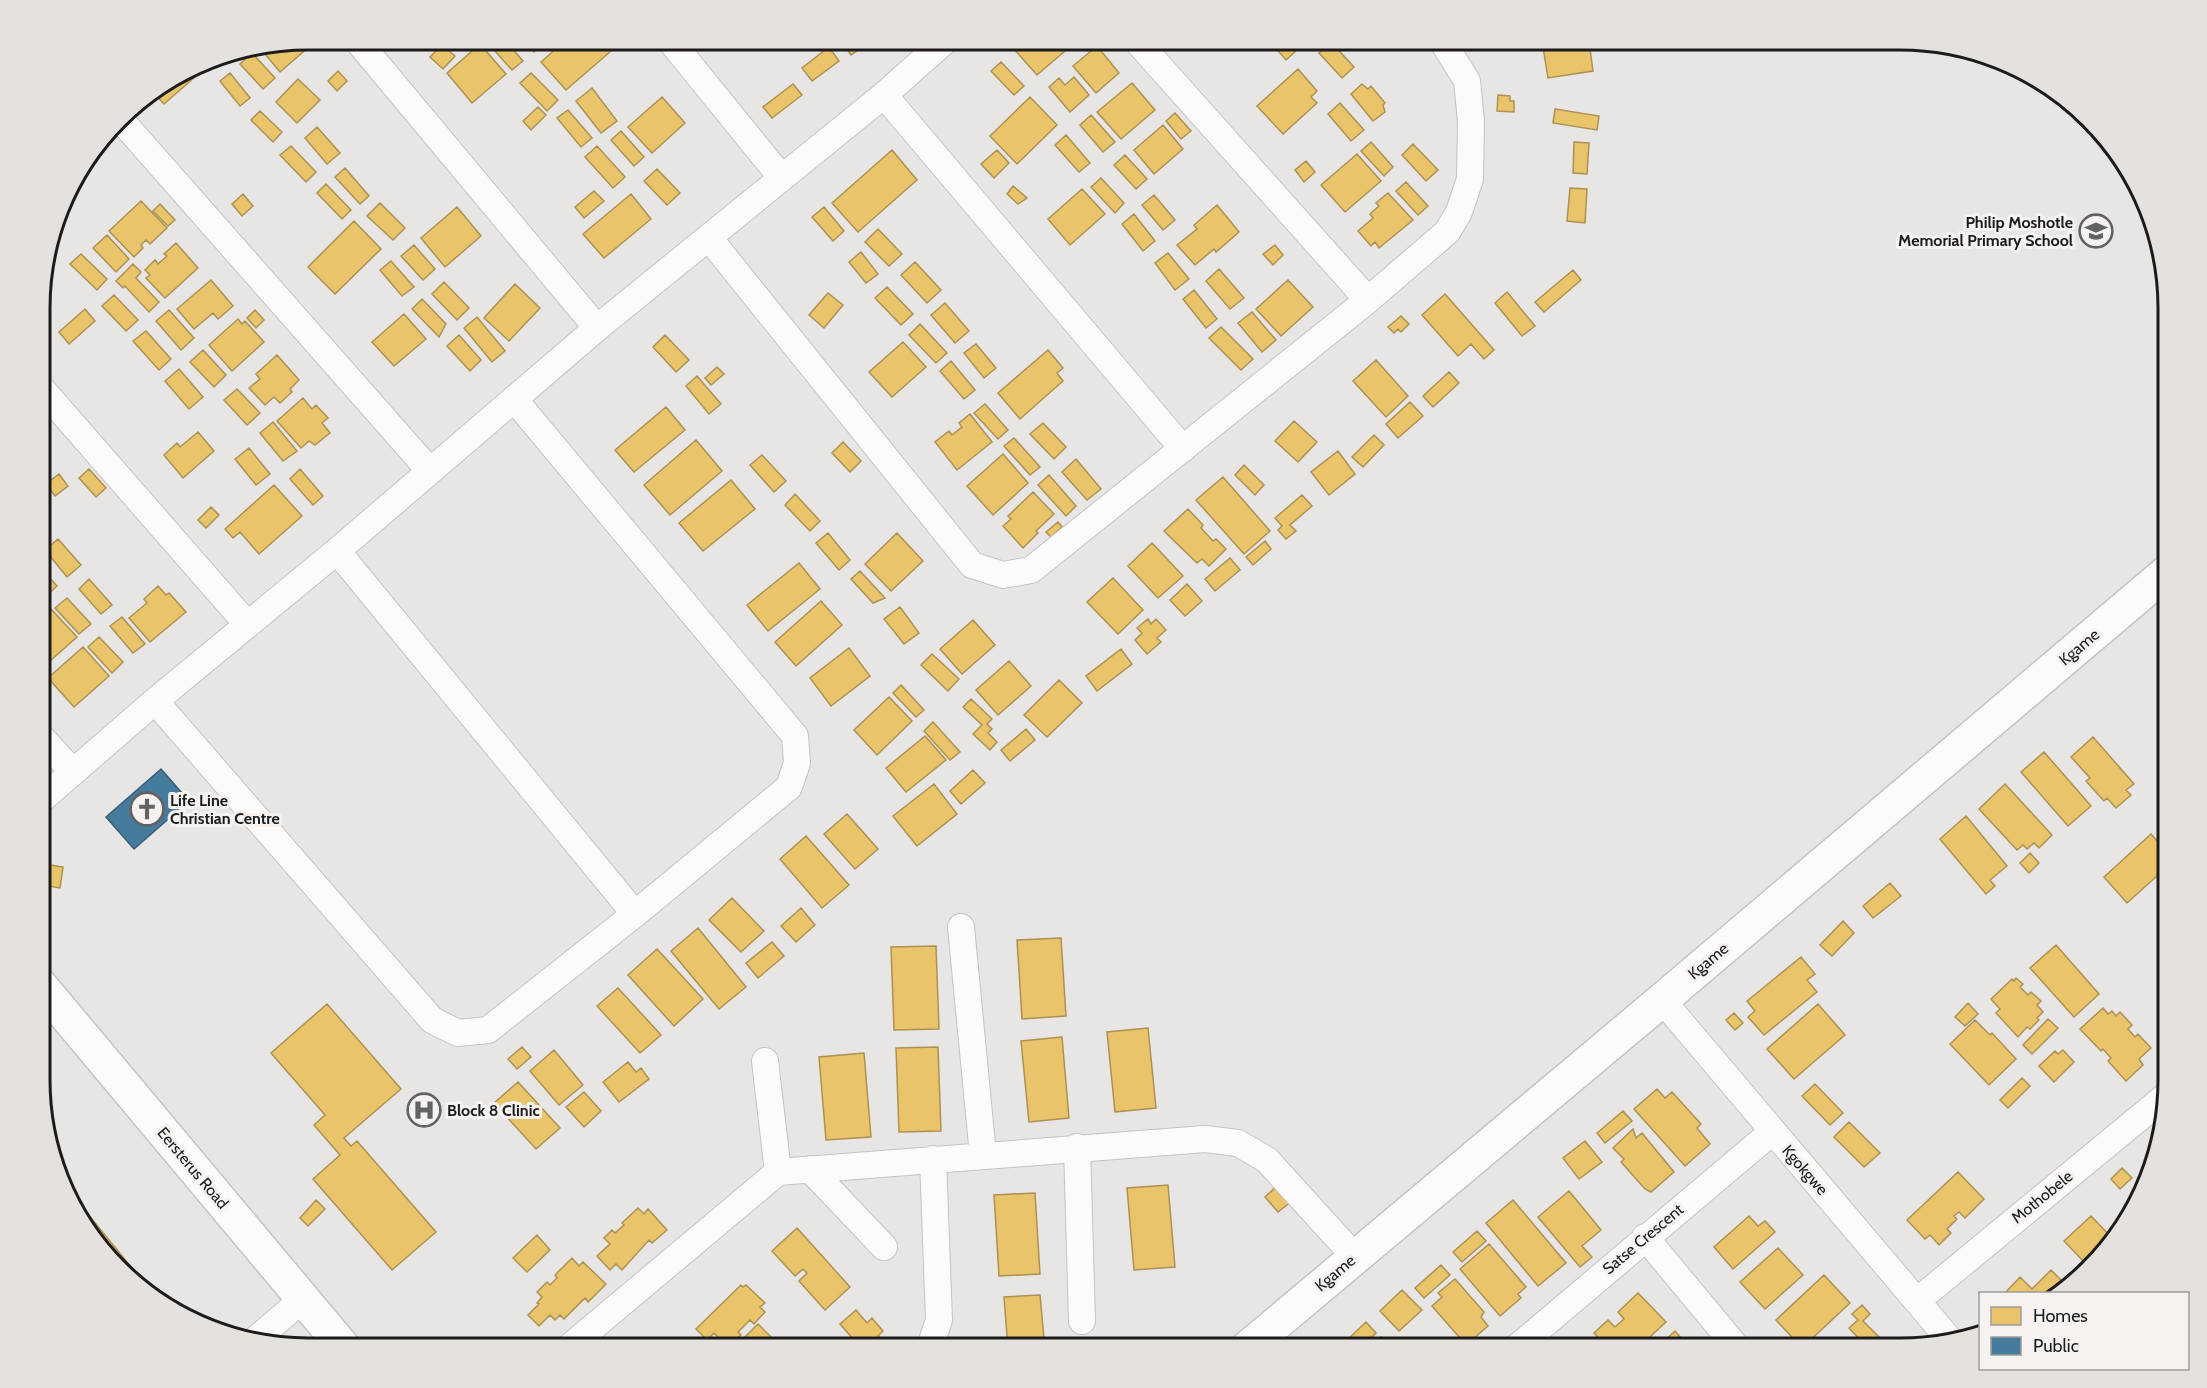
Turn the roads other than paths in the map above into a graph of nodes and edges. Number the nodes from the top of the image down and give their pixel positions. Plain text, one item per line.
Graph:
1 (365, 50) edge
2 (679, 50) edge
3 (935, 50) edge
4 (1145, 50) edge
5 (1449, 50) edge
6 (884, 95) junction
7 (125, 125) edge
8 (781, 177) junction
9 (709, 238) junction
10 (1368, 300) junction
11 (597, 328) junction
12 (50, 398) edge
13 (514, 399) junction
14 (1184, 449) junction
15 (430, 471) junction
16 (337, 551) junction
17 (2158, 580) edge
18 (247, 624) junction
19 (155, 701) junction
20 (50, 747) edge
21 (73, 772) junction
22 (50, 792) edge
23 (635, 914) junction
24 (961, 927) dead end
25 (50, 997) edge
26 (1662, 1000) junction
27 (765, 1061) dead end
28 (2156, 1105) edge
29 (1772, 1132) junction
30 (1077, 1148) junction
31 (983, 1155) junction
32 (933, 1159) junction
33 (810, 1169) junction
34 (778, 1172) junction
35 (1646, 1237) junction
36 (884, 1247) dead end
37 (1355, 1257) junction
38 (303, 1299) junction
39 (1917, 1301) junction
40 (1082, 1321) dead end
41 (261, 1335) edge
42 (1945, 1335) edge
43 (336, 1338) edge
44 (580, 1338) edge
45 (933, 1338) edge
46 (1259, 1338) edge
47 (1528, 1338) edge
48 (1730, 1338) edge

1 - 11 street
2 - 8 street
3 - 6 street
4 - 10 street
5 - 10 street
6 - 8 street
6 - 14 street
7 - 15 street
8 - 9 street
9 - 11 street
9 - 14 street
10 - 14 street
11 - 13 street
12 - 18 street
13 - 15 street
13 - 23 street
15 - 16 street
16 - 18 street
16 - 23 street
17 - 26 street, Kgame
18 - 19 street
19 - 21 street
19 - 23 street
20 - 21 street
21 - 22 street
24 - 31 street
25 - 38 street, Eersterus Road
26 - 29 street, Kgokgwe
26 - 37 street, Kgame
27 - 34 street
28 - 39 street, Mothobele
29 - 35 street, Satse Crescent
29 - 39 street, Kgokgwe
30 - 31 street
30 - 37 street
30 - 40 street
31 - 32 street
32 - 33 street
32 - 45 street
33 - 34 street
33 - 36 street
34 - 44 street
35 - 47 street, Satse Crescent
35 - 48 street
37 - 46 street, Kgame
38 - 41 street
38 - 43 street, Eersterus Road
39 - 42 street, Kgokgwe

